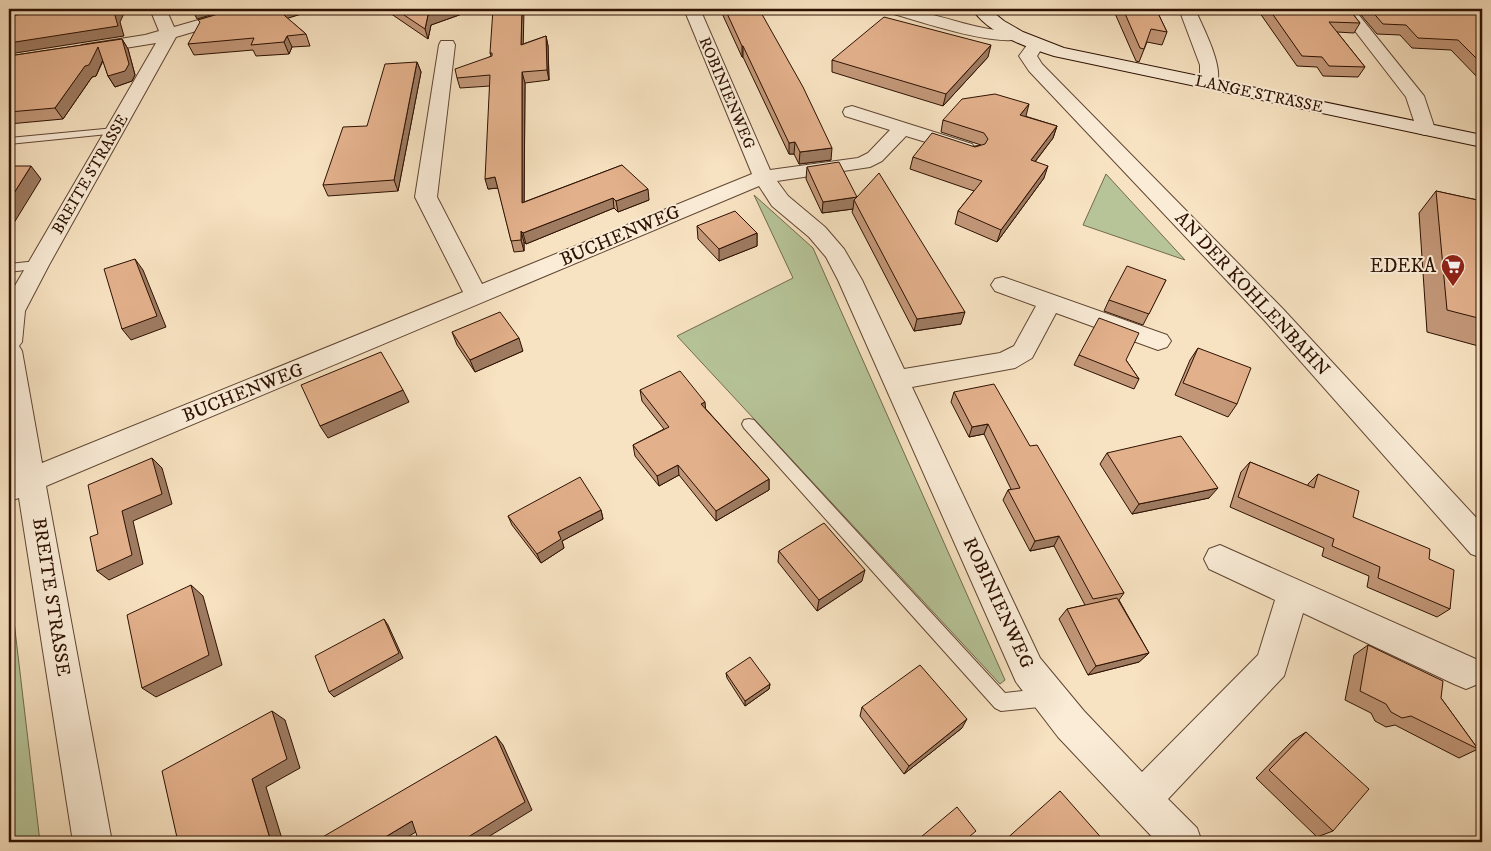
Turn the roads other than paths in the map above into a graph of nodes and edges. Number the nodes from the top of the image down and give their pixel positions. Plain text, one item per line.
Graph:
1 (158, 9) edge
2 (254, 9) edge
3 (692, 9) edge
4 (893, 9) edge
5 (980, 9) edge
6 (1187, 9) edge
7 (1346, 9) edge
8 (169, 34) junction
9 (1014, 35) junction
10 (1036, 45) junction
11 (447, 46) dead end
12 (68, 52) edge
13 (1208, 83) junction
14 (852, 112) dead end
15 (903, 128) junction
16 (1425, 129) junction
17 (115, 132) junction
18 (9, 141) edge
19 (1482, 141) edge
20 (973, 151) edge
21 (763, 177) junction
22 (36, 265) junction
23 (9, 268) edge
24 (1003, 285) dead end
25 (477, 296) junction
26 (1050, 302) junction
27 (1158, 341) dead end
28 (9, 342) edge
29 (9, 351) edge
30 (895, 380) junction
31 (749, 424) dead end
32 (20, 485) edge
33 (1482, 545) edge
34 (1220, 559) dead end
35 (1292, 592) junction
36 (1466, 672) dead end
37 (1048, 697) junction
38 (1142, 799) junction
39 (92, 842) edge
40 (1183, 842) edge

1 - 8 street
2 - 8 street
3 - 21 street, ROBINIENWEG
4 - 9 street
5 - 9 street
6 - 13 street
7 - 16 street
8 - 12 street
8 - 17 street, BREITE STRASSE
9 - 10 street, LANGE STRASSE
10 - 13 street, LANGE STRASSE
10 - 33 street, AN DER KOHLENBAHN
11 - 25 street
13 - 16 street, LANGE STRASSE
14 - 15 street
15 - 20 street
15 - 21 street
16 - 19 street, LANGE STRASSE
17 - 18 lane
17 - 22 street, BREITE STRASSE
21 - 25 street, BUCHENWEG
21 - 30 street, ROBINIENWEG
22 - 23 lane
22 - 28 street, BREITE STRASSE
24 - 26 street
25 - 32 street, BUCHENWEG
26 - 27 street
26 - 30 street
29 - 32 street, BREITE STRASSE
30 - 37 street, ROBINIENWEG
31 - 37 lane
32 - 39 street, BREITE STRASSE
34 - 35 street
35 - 36 street
35 - 38 street
37 - 38 street, ROBINIENWEG
38 - 40 street, ROBINIENWEG

